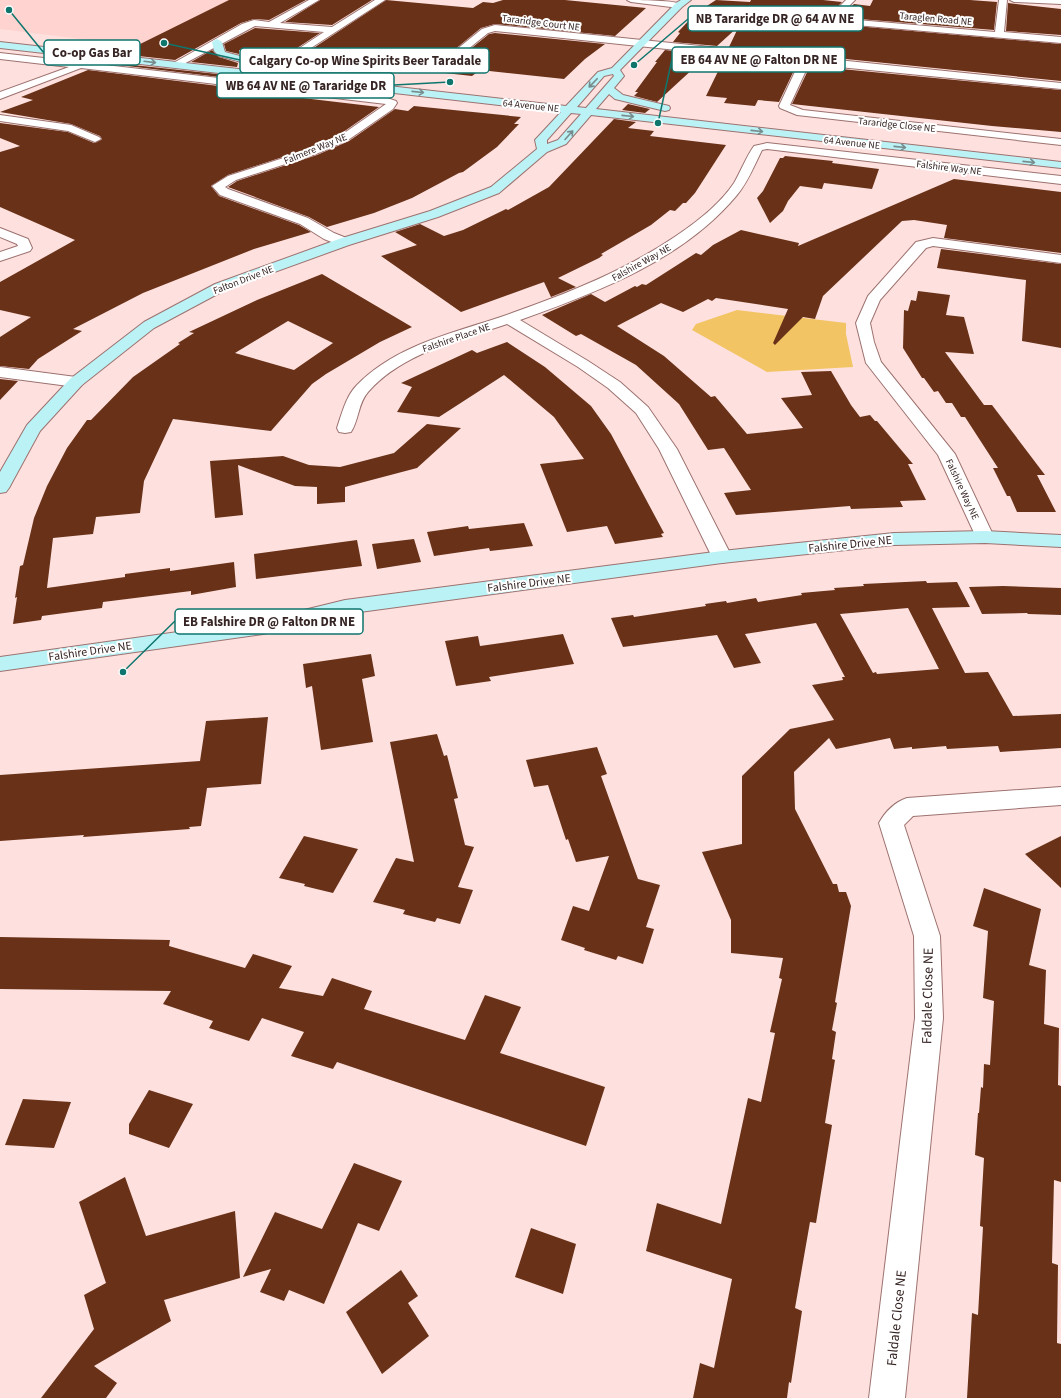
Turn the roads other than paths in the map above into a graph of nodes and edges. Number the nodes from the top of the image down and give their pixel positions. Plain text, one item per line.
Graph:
1 (315, 0) edge
2 (380, 0) edge
3 (631, 0) edge
4 (852, 0) edge
5 (1004, 0) edge
6 (1014, 0) edge
7 (683, 2) edge
8 (1061, 2) edge
9 (272, 23) junction
10 (333, 30) junction
11 (999, 35) junction
12 (0, 37) edge
13 (1061, 40) edge
14 (217, 42) junction
15 (640, 44) junction
16 (0, 45) edge
17 (294, 55) dead end
18 (0, 56) edge
19 (188, 58) junction
20 (449, 60) dead end
21 (805, 61) junction
22 (175, 65) junction
23 (80, 66) junction
24 (269, 66) junction
25 (615, 70) junction
26 (1061, 86) edge
27 (608, 89) junction
28 (0, 96) edge
29 (488, 100) junction
30 (572, 105) junction
31 (592, 107) junction
32 (694, 114) junction
33 (0, 118) edge
34 (554, 125) junction
35 (95, 139) dead end
36 (1061, 142) edge
37 (543, 150) junction
38 (1061, 155) edge
39 (1061, 165) edge
40 (1061, 180) edge
41 (0, 232) edge
42 (344, 242) junction
43 (0, 257) edge
44 (1061, 259) edge
45 (509, 319) junction
46 (0, 372) edge
47 (76, 382) junction
48 (345, 428) dead end
49 (0, 488) edge
50 (985, 537) junction
51 (1061, 541) edge
52 (722, 557) junction
53 (0, 664) edge
54 (1061, 796) edge
55 (888, 1398) edge

1 - 9 street
2 - 10 street
3 - 7 street
4 - 11 street, Taraglen Road NE
5 - 11 street
6 - 8 street
7 - 15 main road
9 - 10 street
9 - 14 street
10 - 17 street
11 - 13 street, Taraglen Road NE
12 - 19 main road, 64 Avenue NE
14 - 19 street
14 - 24 main road
15 - 20 street, Tararidge Court NE
15 - 21 street
15 - 25 main road
16 -> 22 main road, 64 Avenue NE
18 - 23 street, Falmere Way NE
19 - 22 street
19 - 24 main road, 64 Avenue NE
21 - 26 street
21 - 36 street, Tararidge Close NE
22 -> 29 main road, 64 Avenue NE
23 - 28 street
23 - 42 street, Falmere Way NE
24 - 30 main road, 64 Avenue NE
25 - 27 main road, Falton Drive NE
25 -> 30 main road
27 - 31 main road, Falton Drive NE
27 - 32 main road
29 - 30 main road, 64 Avenue NE
29 - 34 main road
30 - 31 main road, 64 Avenue NE
30 - 34 main road
31 - 32 main road, 64 Avenue NE
37 -> 31 main road, Falton Drive NE
31 -> 39 main road, 64 Avenue NE
32 - 38 main road, 64 Avenue NE
33 - 35 street
34 - 37 main road
37 - 42 main road, Falton Drive NE
40 - 45 street, Falshire Way NE
41 - 43 street
42 - 47 main road, Falton Drive NE
44 - 50 street, Falshire Way NE
45 - 48 street, Falshire Place NE
45 - 52 street
46 - 47 street
47 - 49 main road, Falton Drive NE
50 - 51 main road, Falshire Drive NE
50 - 52 main road, Falshire Drive NE
52 - 53 main road, Falshire Drive NE
54 - 55 street, Faldale Close NE

